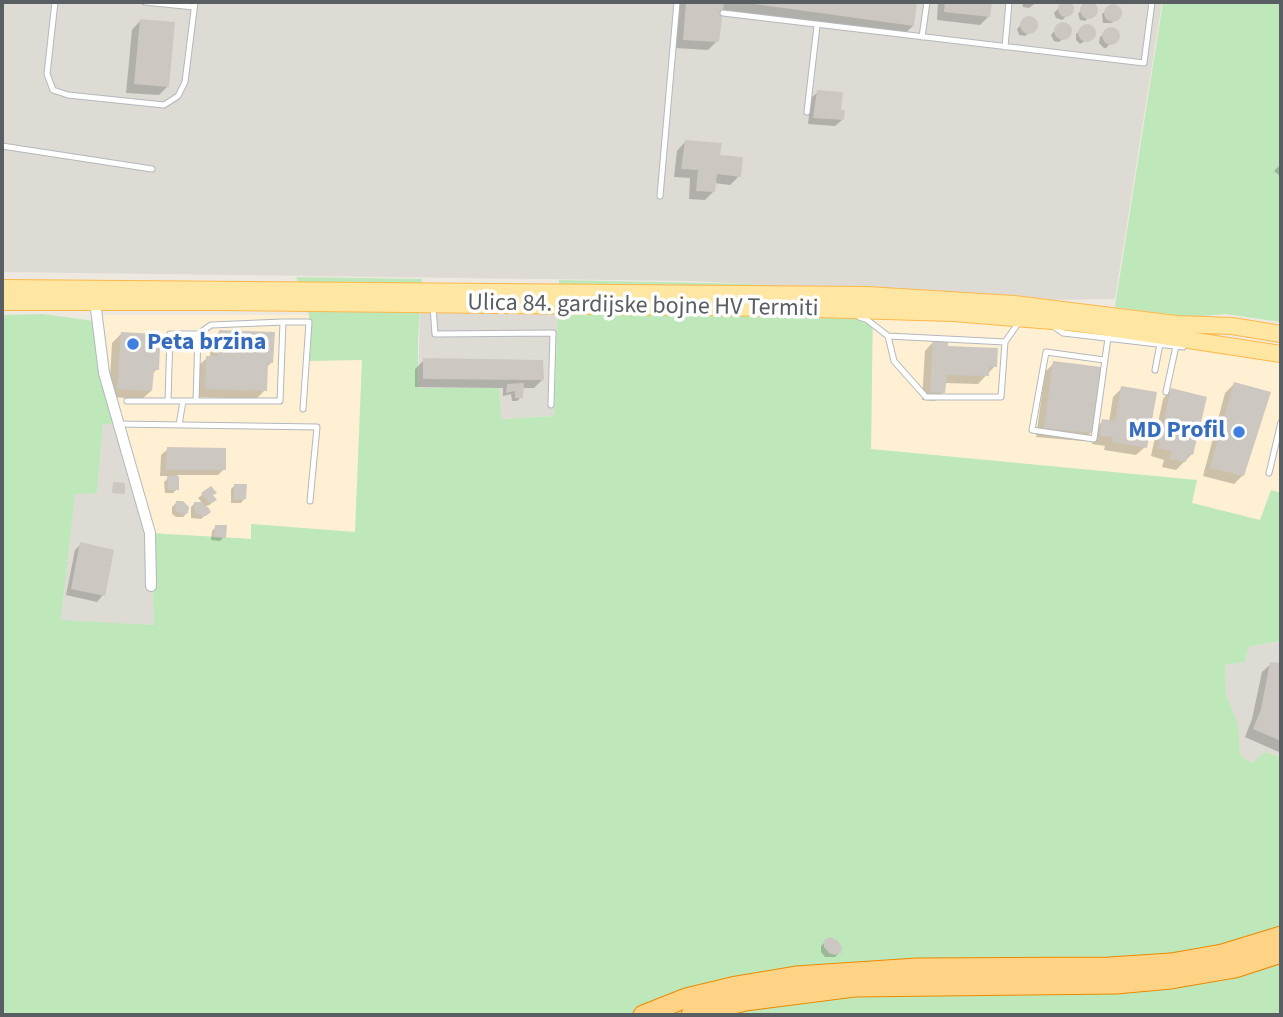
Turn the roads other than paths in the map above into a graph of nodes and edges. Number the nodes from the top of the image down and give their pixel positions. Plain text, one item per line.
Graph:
1 (55, 2) edge
2 (145, 2) edge
3 (927, 2) edge
4 (1009, 2) edge
5 (1152, 2) edge
6 (194, 4) edge
7 (677, 5) edge
8 (686, 10) dead end
9 (723, 13) dead end
10 (817, 26) junction
11 (922, 37) junction
12 (1005, 47) junction
13 (807, 112) dead end
14 (2, 146) edge
15 (152, 169) dead end
16 (660, 196) dead end
17 (2, 288) edge
18 (95, 301) junction
19 (2, 302) edge
20 (433, 304) junction
21 (759, 307) junction
22 (1022, 317) junction
23 (1044, 320) junction
24 (283, 323) junction
25 (198, 334) junction
26 (1281, 334) edge
27 (888, 335) junction
28 (1108, 338) junction
29 (1004, 342) junction
30 (1160, 344) junction
31 (1176, 346) junction
32 (1236, 346) junction
33 (1281, 354) edge
34 (1104, 360) junction
35 (1154, 370) dead end
36 (1166, 392) dead end
37 (127, 401) dead end
38 (168, 401) junction
39 (183, 401) junction
40 (196, 401) junction
41 (551, 405) dead end
42 (303, 409) dead end
43 (1281, 422) edge
44 (118, 424) junction
45 (179, 425) junction
46 (1269, 473) dead end
47 (310, 501) dead end
48 (151, 586) dead end
49 (1281, 936) edge
50 (1281, 953) edge
51 (643, 1015) edge
52 (691, 1015) edge

1 - 6 lane
2 - 6 lane
3 - 11 lane
4 - 12 lane
5 - 12 lane
7 - 8 lane
7 - 16 lane
9 - 10 lane
10 - 11 lane
10 - 13 lane
11 - 12 lane
14 - 15 lane
17 - 26 main road, Ulica 84. gardijske bojne HV Termiti
18 - 19 main road, Ulica 84. gardijske bojne HV Termiti
18 - 20 main road, Ulica 84. gardijske bojne HV Termiti
18 - 44 street
20 - 21 main road, Ulica 84. gardijske bojne HV Termiti
20 - 41 lane
21 - 22 main road, Ulica 84. gardijske bojne HV Termiti
21 - 27 lane
22 - 23 main road, Ulica 84. gardijske bojne HV Termiti
22 - 29 lane
23 - 28 lane
23 - 32 main road, Ulica 84. gardijske bojne HV Termiti
24 - 25 lane
24 - 40 lane
24 - 42 lane
25 - 38 lane
25 - 40 lane
27 - 29 lane
27 - 29 lane
28 - 30 lane
28 - 34 lane
30 - 31 lane
30 - 35 lane
31 - 32 lane
31 - 36 lane
32 - 33 main road, Ulica 84. gardijske bojne HV Termiti
34 - 34 lane
37 - 38 lane
38 - 39 lane
39 - 40 lane
39 - 45 lane
43 - 46 lane
44 - 45 lane
44 - 48 street
45 - 47 lane
49 - 51 highway
50 - 52 highway

